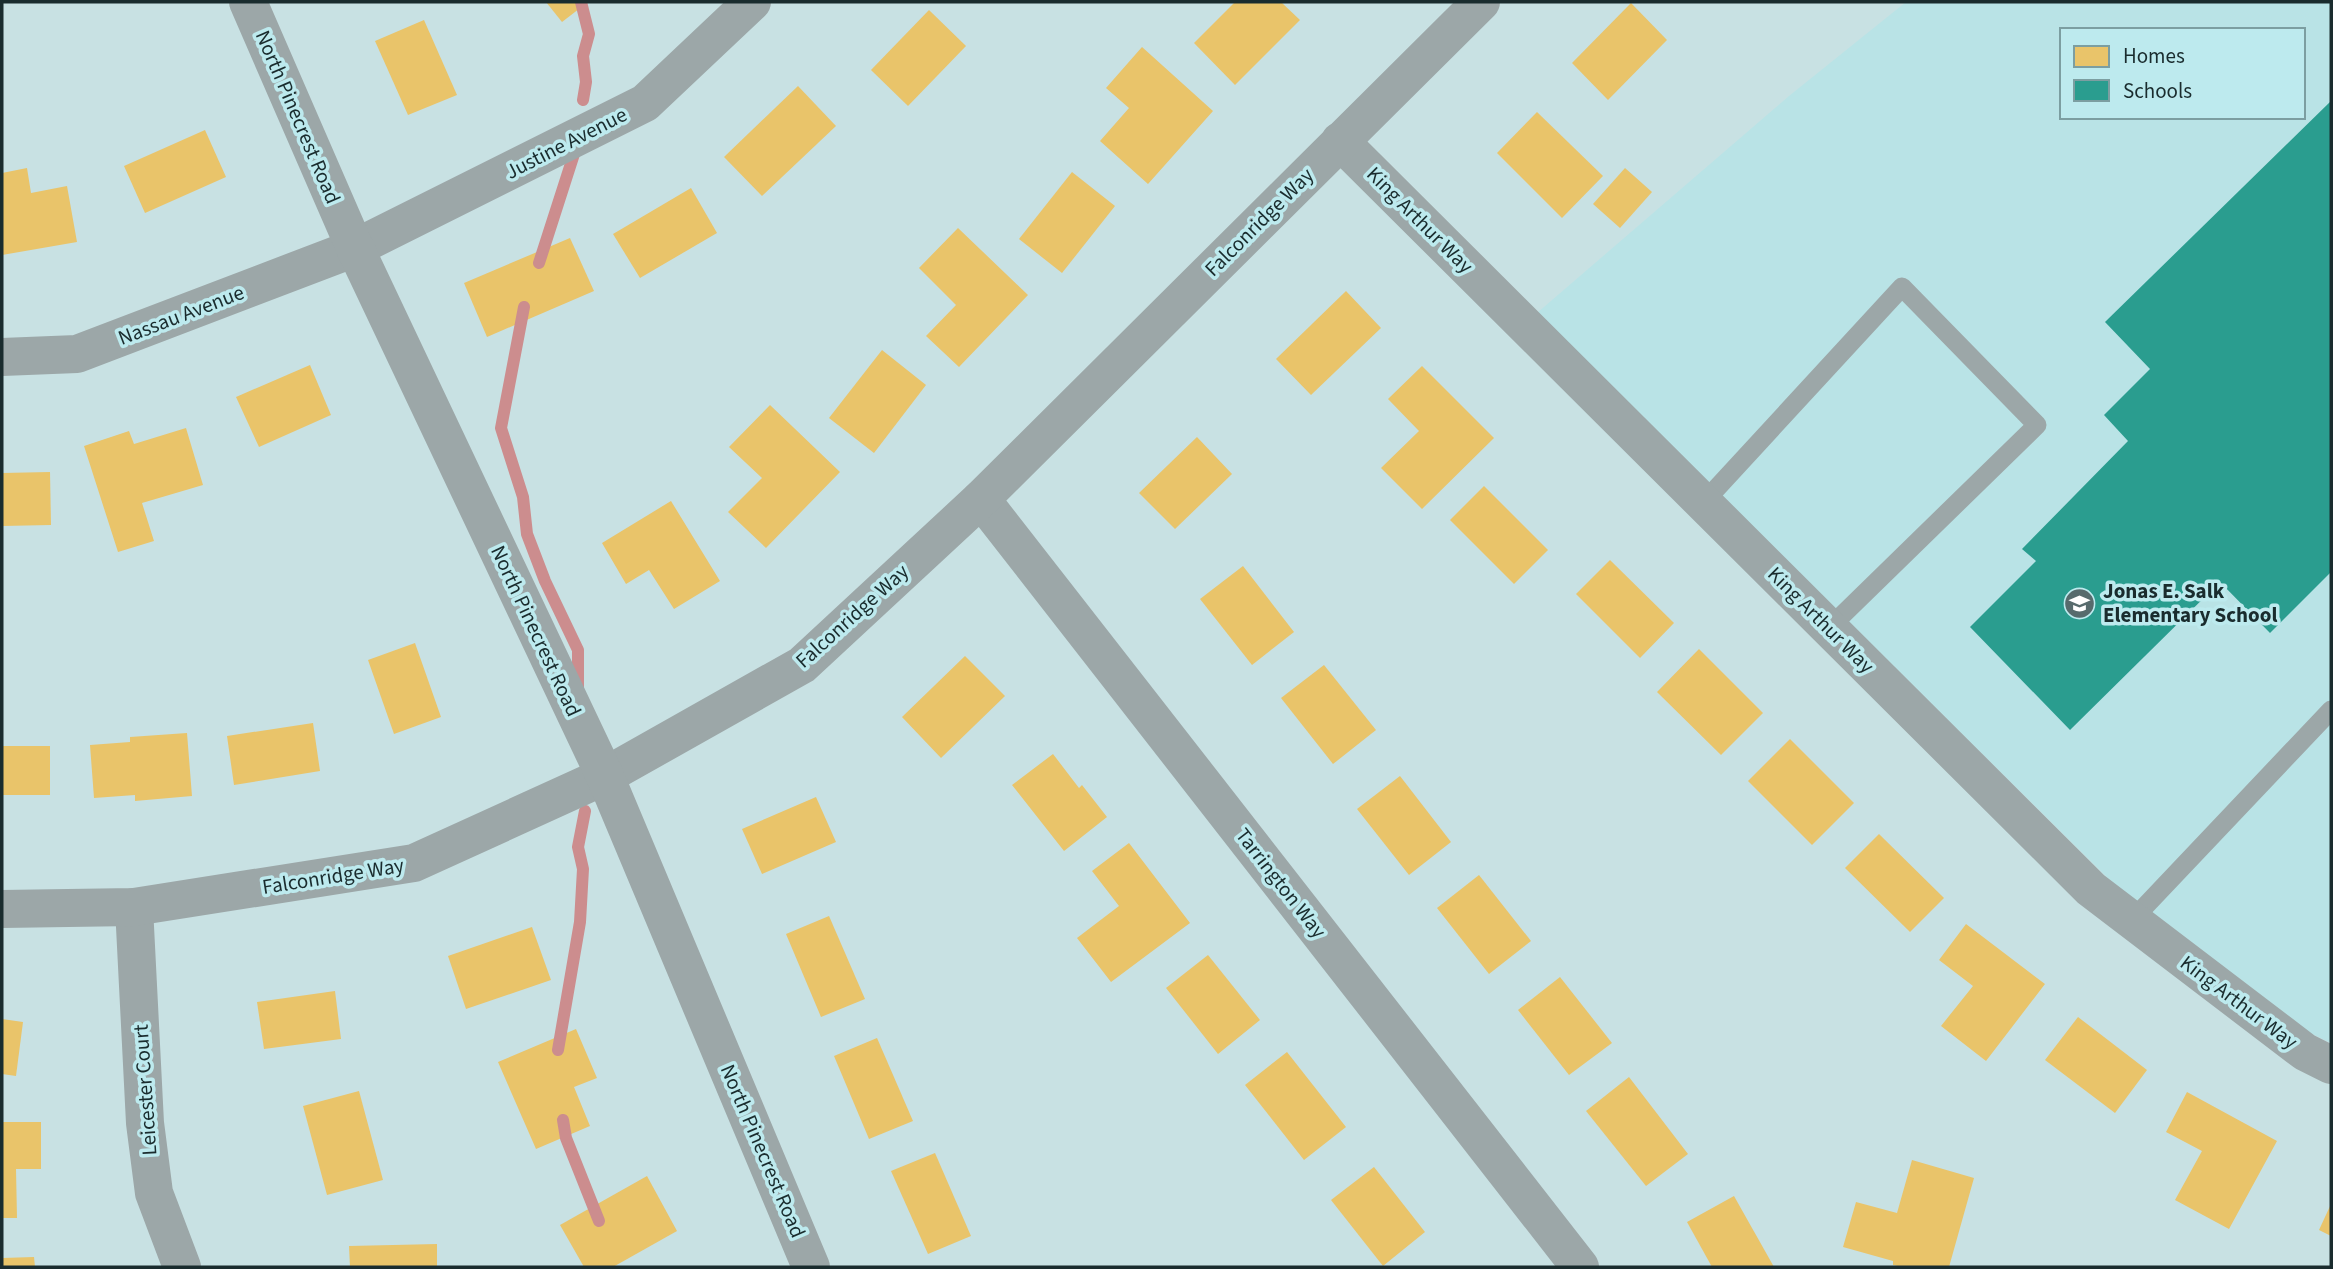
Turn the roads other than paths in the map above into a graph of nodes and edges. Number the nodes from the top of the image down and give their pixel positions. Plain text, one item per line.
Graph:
1 (248, 2) edge
2 (752, 2) edge
3 (1481, 2) edge
4 (1340, 141) junction
5 (355, 248) junction
6 (2, 357) edge
7 (981, 499) junction
8 (1703, 503) junction
9 (1829, 628) junction
10 (2331, 710) edge
11 (605, 776) junction
12 (134, 907) junction
13 (2, 909) edge
14 (2132, 920) junction
15 (2331, 1065) edge
16 (181, 1267) edge
17 (811, 1267) edge
18 (1580, 1267) edge

1 - 5 street, North Pinecrest Road
2 - 5 street, Justine Avenue
3 - 4 street, Falconridge Way
4 - 7 street, Falconridge Way
4 - 8 street, King Arthur Way
5 - 6 street, Nassau Avenue
5 - 11 street, North Pinecrest Road
7 - 11 street, Falconridge Way
7 - 18 street, Tarrington Way
8 - 9 street, King Arthur Way
8 - 9 lane
9 - 14 street, King Arthur Way
10 - 14 lane
11 - 12 street, Falconridge Way
11 - 17 street, North Pinecrest Road
12 - 13 street, Falconridge Way
12 - 16 street, Leicester Court
14 - 15 street, King Arthur Way

